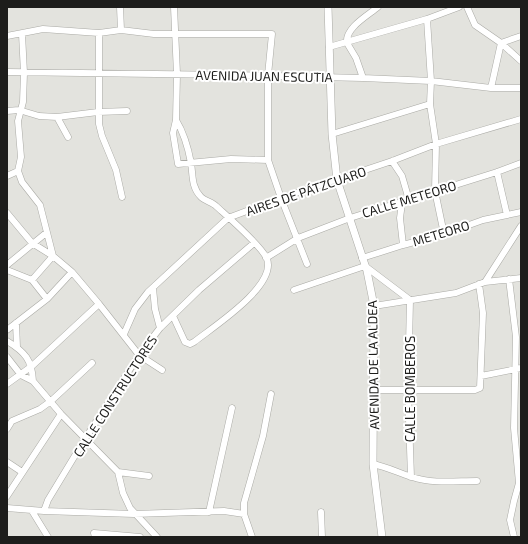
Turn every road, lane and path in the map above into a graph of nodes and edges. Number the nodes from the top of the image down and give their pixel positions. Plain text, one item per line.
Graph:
1 (120, 7) edge
2 (174, 7) edge
3 (328, 7) edge
4 (378, 7) edge
5 (459, 7) edge
6 (467, 7) edge
7 (427, 19) junction
8 (121, 30) junction
9 (99, 33) junction
10 (176, 33) junction
11 (22, 34) junction
12 (7, 36) edge
13 (521, 36) edge
14 (347, 43) junction
15 (502, 43) junction
16 (329, 47) junction
17 (521, 61) edge
18 (7, 72) edge
19 (24, 73) junction
20 (99, 73) junction
21 (177, 74) junction
22 (268, 75) junction
23 (330, 78) junction
24 (364, 78) junction
25 (431, 81) junction
26 (491, 88) junction
27 (521, 88) edge
28 (430, 104) junction
29 (19, 110) junction
30 (7, 111) edge
31 (127, 111) dead end
32 (98, 112) junction
33 (57, 117) junction
34 (521, 119) edge
35 (176, 120) junction
36 (332, 134) junction
37 (68, 137) dead end
38 (436, 144) junction
39 (268, 160) junction
40 (392, 161) junction
41 (521, 162) edge
42 (191, 163) junction
43 (18, 170) junction
44 (497, 172) junction
45 (7, 176) edge
46 (337, 180) junction
47 (435, 191) junction
48 (122, 197) dead end
49 (280, 198) junction
50 (409, 200) junction
51 (402, 203) junction
52 (521, 212) edge
53 (7, 213) edge
54 (507, 215) junction
55 (228, 218) junction
56 (350, 218) junction
57 (521, 226) edge
58 (46, 233) junction
59 (444, 234) junction
60 (298, 238) junction
61 (32, 243) junction
62 (254, 243) junction
63 (403, 245) junction
64 (53, 256) junction
65 (266, 258) junction
66 (362, 258) junction
67 (307, 264) dead end
68 (7, 265) edge
69 (365, 266) junction
70 (7, 270) edge
71 (72, 272) junction
72 (521, 278) edge
73 (509, 279) junction
74 (32, 280) junction
75 (485, 282) junction
76 (479, 284) junction
77 (153, 288) junction
78 (294, 290) dead end
79 (47, 299) junction
80 (410, 300) junction
81 (99, 304) junction
82 (374, 306) junction
83 (173, 316) junction
84 (16, 323) junction
85 (160, 328) junction
86 (7, 330) edge
87 (124, 334) junction
88 (7, 341) edge
89 (17, 347) junction
90 (139, 355) junction
91 (7, 357) edge
92 (92, 363) dead end
93 (32, 366) junction
94 (518, 369) edge
95 (162, 370) dead end
96 (21, 375) junction
97 (481, 376) junction
98 (33, 381) junction
99 (7, 384) edge
100 (374, 390) junction
101 (408, 390) junction
102 (271, 394) dead end
103 (51, 401) junction
104 (232, 408) dead end
105 (61, 414) junction
106 (7, 429) edge
107 (85, 439) junction
108 (7, 462) edge
109 (374, 464) junction
110 (22, 472) junction
111 (118, 472) junction
112 (149, 476) dead end
113 (411, 477) junction
114 (477, 480) dead end
115 (520, 483) edge
116 (7, 495) edge
117 (521, 499) edge
118 (514, 501) junction
119 (7, 508) edge
120 (32, 511) junction
121 (44, 511) junction
122 (209, 512) junction
123 (321, 512) dead end
124 (134, 514) junction
125 (244, 514) junction
126 (521, 533) edge
127 (48, 537) edge
128 (95, 537) edge
129 (140, 537) edge
130 (158, 537) edge
131 (252, 537) edge
132 (322, 537) edge
133 (382, 537) edge
134 (514, 537) edge

1 - 8 street
2 - 10 street
3 - 16 main road, AVENIDA DE LA ALDEA
4 - 14 street
5 - 7 street
6 - 15 street
7 - 14 street
7 - 25 street
8 - 9 street
8 - 10 street
9 - 11 street
9 - 20 street
10 - 21 street
10 - 22 street
11 - 12 street
11 - 19 street
13 - 15 street
14 - 16 street
14 - 24 street
15 - 17 street
15 - 26 street
16 - 23 main road, AVENIDA DE LA ALDEA
18 - 19 street, AVENIDA JUAN ESCUTIA
19 - 20 street, AVENIDA JUAN ESCUTIA
19 - 29 street
20 - 21 street, AVENIDA JUAN ESCUTIA
20 - 32 street
21 - 22 street, AVENIDA JUAN ESCUTIA
21 - 35 street
22 - 23 street, AVENIDA JUAN ESCUTIA
22 - 39 street
23 - 24 street, AVENIDA JUAN ESCUTIA
23 - 36 main road, AVENIDA DE LA ALDEA
24 - 25 street, AVENIDA JUAN ESCUTIA
25 - 26 street, AVENIDA JUAN ESCUTIA
25 - 28 street
26 - 27 street, AVENIDA JUAN ESCUTIA
28 - 36 street
28 - 38 street
29 - 30 street
29 - 33 street
29 - 43 street
31 - 32 street
32 - 33 street
32 - 48 street
33 - 37 street
34 - 38 street, AIRES DE PÁTZCUARO
35 - 42 street
35 - 42 street
36 - 46 main road, AVENIDA DE LA ALDEA
38 - 40 street, AIRES DE PÁTZCUARO
38 - 47 street
39 - 42 street
39 - 49 street
40 - 46 street, AIRES DE PÁTZCUARO
40 - 50 street
41 - 44 street, CALLE METEORO
42 - 55 street
43 - 45 street
43 - 58 street
44 - 47 street, CALLE METEORO
44 - 54 street
46 - 49 street, AIRES DE PÁTZCUARO
46 - 56 main road, AVENIDA DE LA ALDEA
47 - 50 street, CALLE METEORO
47 - 59 street
49 - 55 street, AIRES DE PÁTZCUARO
49 - 60 street
50 - 51 street, CALLE METEORO
51 - 56 street, CALLE METEORO
51 - 63 street
52 - 54 street, METEORO
53 - 61 street
54 - 59 street, METEORO
55 - 62 street
55 - 77 street, AIRES DE PÁTZCUARO
56 - 60 street, CALLE METEORO
56 - 66 main road, AVENIDA DE LA ALDEA
57 - 75 street
58 - 61 street
58 - 64 street
59 - 63 street, METEORO
60 - 65 street, CALLE METEORO
60 - 67 street
61 - 64 street
61 - 68 street
62 - 65 street
62 - 83 street, CALLE CONSTRUCTORES
63 - 66 street, METEORO
64 - 71 street
64 - 74 street
65 - 83 street
66 - 69 main road, AVENIDA DE LA ALDEA
69 - 78 street
69 - 80 street
69 - 82 main road, AVENIDA DE LA ALDEA
70 - 74 street
71 - 79 street
71 - 81 street
72 - 73 street
73 - 75 street
73 - 94 street
74 - 79 street
75 - 76 street
76 - 80 street
76 - 97 street
77 - 85 street
77 - 87 street, AIRES DE PÁTZCUARO
79 - 84 street
80 - 82 street
80 - 101 street, CALLE BOMBEROS
81 - 87 street
81 - 93 street
82 - 100 main road, AVENIDA DE LA ALDEA
83 - 85 street, CALLE CONSTRUCTORES
84 - 86 street
84 - 89 street
85 - 90 street, CALLE CONSTRUCTORES
87 - 90 street
88 - 89 street
89 - 93 street
90 - 95 street
90 - 107 street, CALLE CONSTRUCTORES
91 - 96 street
92 - 103 street
93 - 96 street
93 - 98 street
94 - 97 street
94 - 115 street
96 - 98 street
96 - 99 street
97 - 101 street
98 - 103 street
100 - 101 street
100 - 109 main road, AVENIDA DE LA ALDEA
101 - 113 street, CALLE BOMBEROS
102 - 125 street
103 - 105 street
103 - 106 street
104 - 122 street
105 - 107 street
105 - 110 street
107 - 111 street
107 - 121 street, CALLE CONSTRUCTORES
108 - 110 street
109 - 113 street
109 - 133 main road, AVENIDA DE LA ALDEA
110 - 116 street
111 - 112 street
111 - 124 street
113 - 114 street
115 - 118 street
117 - 118 street
118 - 134 street
119 - 120 street
120 - 121 street
120 - 127 street
121 - 124 street
122 - 124 street
122 - 125 street
123 - 132 street
124 - 130 street
125 - 131 street
126 - 134 street
128 - 129 street

